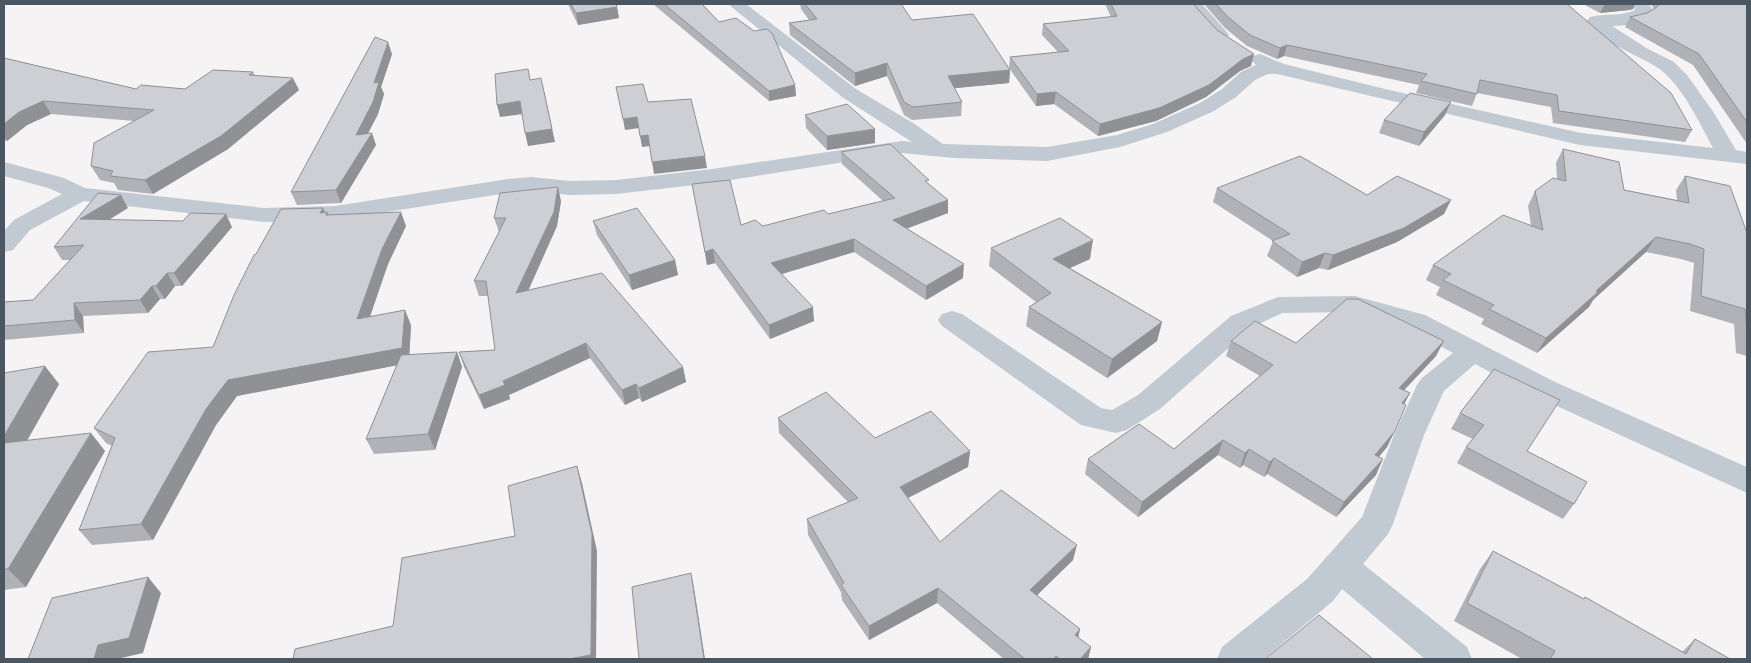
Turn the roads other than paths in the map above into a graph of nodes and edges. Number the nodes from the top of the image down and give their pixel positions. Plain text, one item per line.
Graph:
1 (736, 4) edge
2 (1193, 4) edge
3 (1641, 4) edge
4 (1277, 68) junction
5 (938, 151) junction
6 (1738, 157) edge
7 (4, 169) edge
8 (80, 194) junction
9 (4, 244) edge
10 (952, 320) dead end
11 (1473, 351) junction
12 (1747, 481) edge
13 (1340, 566) junction
14 (1236, 659) edge
15 (1454, 659) edge

1 - 5 street
2 - 4 street
3 - 6 street
4 - 5 street
4 - 6 street
5 - 8 street
7 - 8 street
8 - 9 street
10 - 11 street
11 - 12 street
11 - 13 street
13 - 14 street
13 - 15 street

